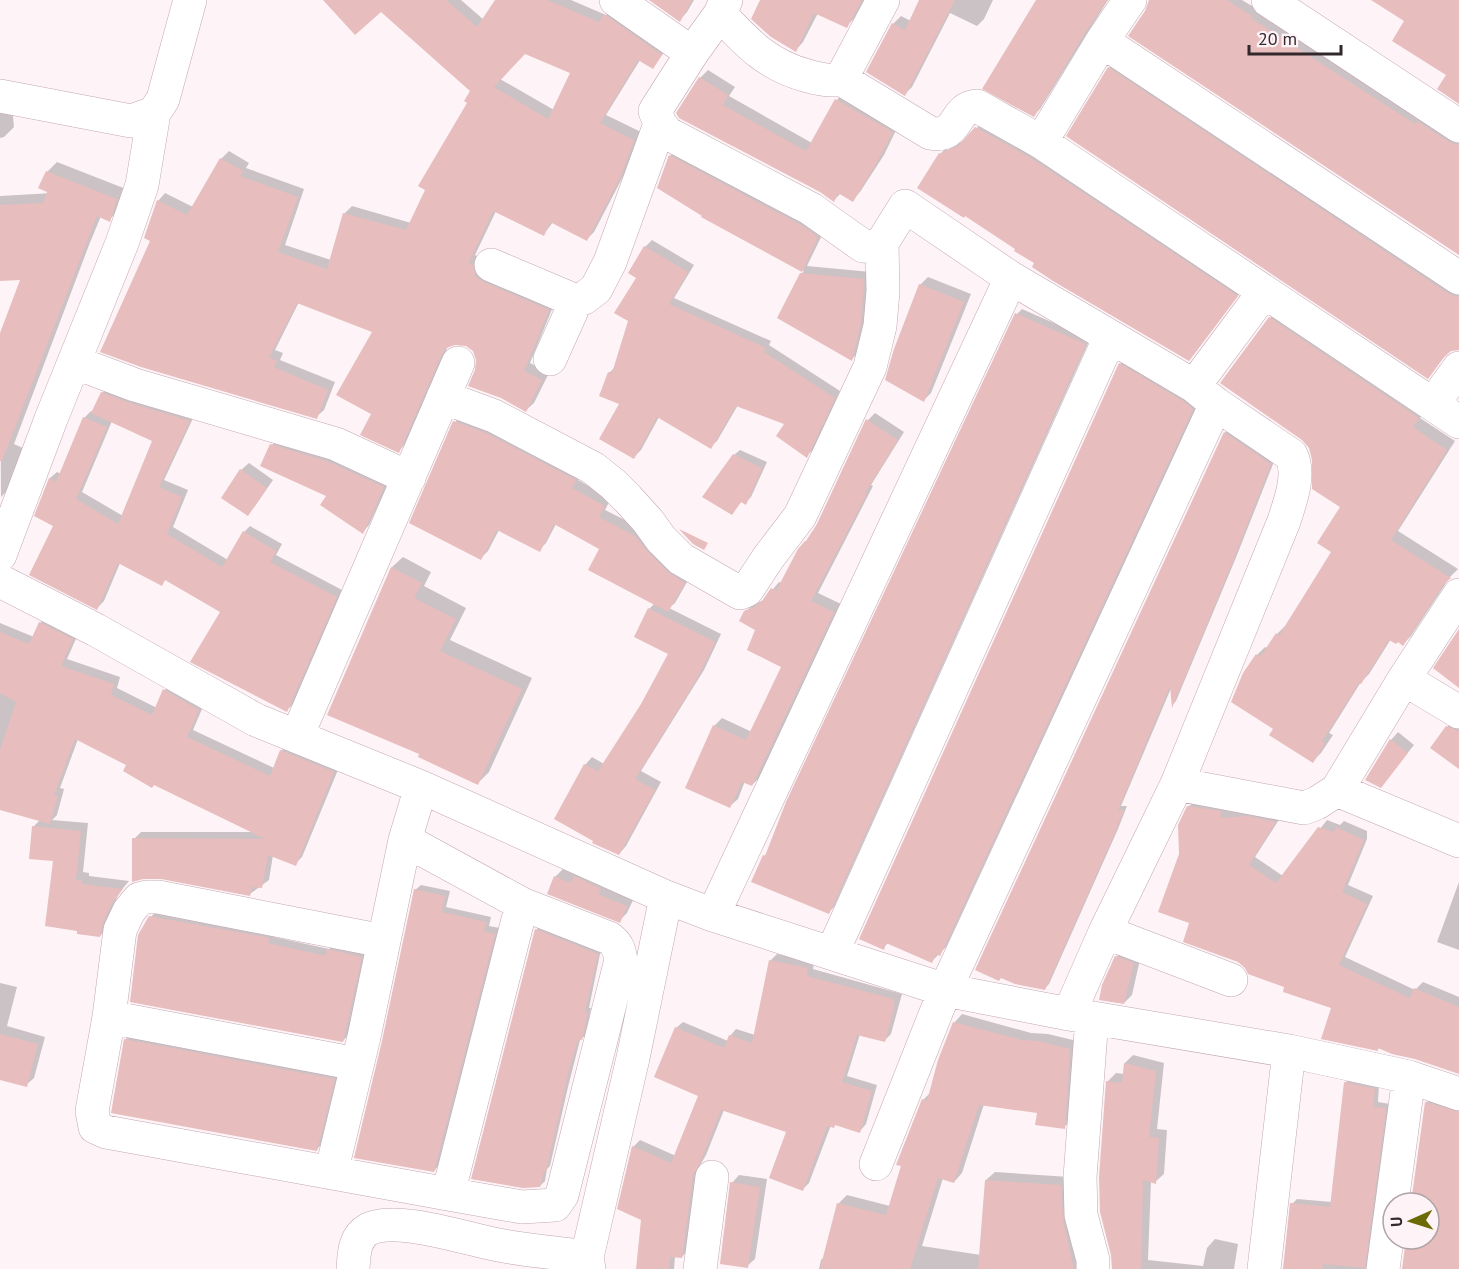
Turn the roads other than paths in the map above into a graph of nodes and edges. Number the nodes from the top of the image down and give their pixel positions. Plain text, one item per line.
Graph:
1 (190, 0) edge
2 (616, 0) edge
3 (883, 0) edge
4 (1130, 0) edge
5 (1268, 0) edge
6 (723, 7) edge
7 (1102, 41) junction
8 (692, 52) junction
9 (841, 79) junction
10 (0, 96) edge
11 (153, 113) junction
12 (660, 124) junction
13 (1459, 126) edge
14 (1041, 142) junction
15 (882, 243) junction
16 (491, 265) dead end
17 (1011, 278) junction
18 (1459, 278) edge
19 (1264, 292) junction
20 (576, 301) junction
21 (1110, 337) junction
22 (550, 359) dead end
23 (74, 362) junction
24 (458, 363) dead end
25 (1459, 368) edge
26 (1205, 395) junction
27 (443, 397) junction
28 (1446, 413) edge
29 (408, 478) junction
30 (0, 555) edge
31 (0, 581) edge
32 (1459, 595) edge
33 (1404, 679) junction
34 (1459, 712) edge
35 (297, 736) junction
36 (1177, 784) junction
37 (421, 787) junction
38 (1337, 790) junction
39 (405, 840) junction
40 (1459, 841) edge
41 (666, 897) junction
42 (522, 904) junction
43 (713, 915) junction
44 (1105, 932) junction
45 (383, 942) junction
46 (832, 953) junction
47 (1231, 980) dead end
48 (945, 990) junction
49 (1081, 1016) junction
50 (109, 1017) junction
51 (1289, 1051) junction
52 (357, 1064) junction
53 (1408, 1077) junction
54 (1459, 1094) edge
55 (876, 1164) dead end
56 (331, 1173) junction
57 (712, 1178) dead end
58 (448, 1194) junction
59 (588, 1263) edge
60 (353, 1269) edge
61 (700, 1269) edge
62 (1093, 1269) edge
63 (1264, 1269) edge
64 (1383, 1269) edge

1 - 11 street
2 - 8 street
3 - 9 street
4 - 7 street
5 - 13 street
6 - 8 street
6 - 9 street
7 - 14 street
7 - 18 street
8 - 12 street
9 - 14 street
10 - 11 street
11 - 23 street
12 - 15 street
12 - 20 street
14 - 19 street
15 - 17 street
15 - 27 street
16 - 20 street
17 - 21 street
17 - 43 street
19 - 26 street
19 - 28 street
20 - 22 street
21 - 26 street
21 - 46 street
23 - 29 street
23 - 30 street
24 - 27 street
25 - 28 street
26 - 36 street
26 - 48 street
27 - 29 street
29 - 35 street
31 - 35 street
32 - 33 street
33 - 34 street
33 - 38 street
35 - 37 street
36 - 38 street
36 - 44 street
37 - 39 street
37 - 41 street
38 - 40 street
39 - 42 street
39 - 45 street
41 - 43 street
41 - 59 street
42 - 58 street
42 - 58 street
43 - 46 street
44 - 47 street
44 - 49 street
45 - 50 street
45 - 52 street
46 - 48 street
48 - 49 street
48 - 55 street
49 - 51 street
49 - 62 street
50 - 52 street
50 - 56 street
51 - 53 street
51 - 63 street
52 - 56 street
53 - 54 street
53 - 64 street
56 - 58 street
57 - 61 street
59 - 60 street

